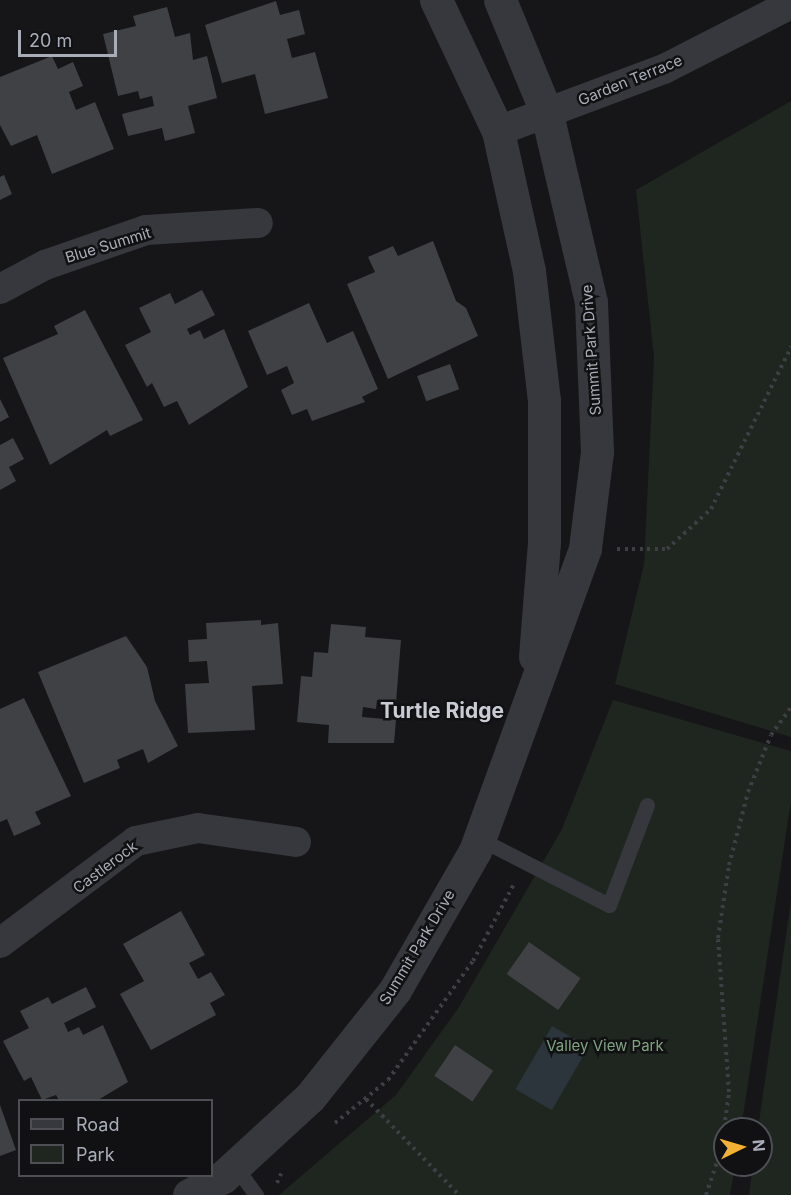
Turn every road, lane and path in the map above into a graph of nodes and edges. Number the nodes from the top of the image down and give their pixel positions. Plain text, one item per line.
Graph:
1 (436, 0) edge
2 (500, 0) edge
3 (791, 4) edge
4 (547, 114) junction
5 (498, 131) junction
6 (258, 223) dead end
7 (0, 290) edge
8 (791, 347) edge
9 (585, 548) junction
10 (532, 704) junction
11 (791, 707) edge
12 (647, 805) dead end
13 (480, 839) junction
14 (296, 842) dead end
15 (526, 862) junction
16 (0, 943) edge
17 (366, 1099) junction
18 (330, 1126) dead end
19 (286, 1160) dead end
20 (235, 1166) junction
21 (272, 1186) dead end
22 (189, 1195) edge
23 (256, 1195) edge
24 (459, 1195) edge
25 (706, 1195) edge

1 - 5 street, Summit Park Drive
2 - 4 street, Summit Park Drive
3 - 4 street, Garden Terrace
4 - 5 street, Garden Terrace
4 - 9 street, Summit Park Drive
5 - 10 street, Summit Park Drive
6 - 7 street, Blue Summit
8 - 9 path
9 - 10 street, Summit Park Drive
10 - 13 street, Summit Park Drive
11 - 25 path
12 - 15 lane
13 - 15 lane
13 - 20 street, Summit Park Drive
14 - 16 street, Castlerock
15 - 17 path
17 - 18 path
17 - 24 path
19 - 21 path
20 - 22 street, Summit Park Drive
20 - 23 lane

